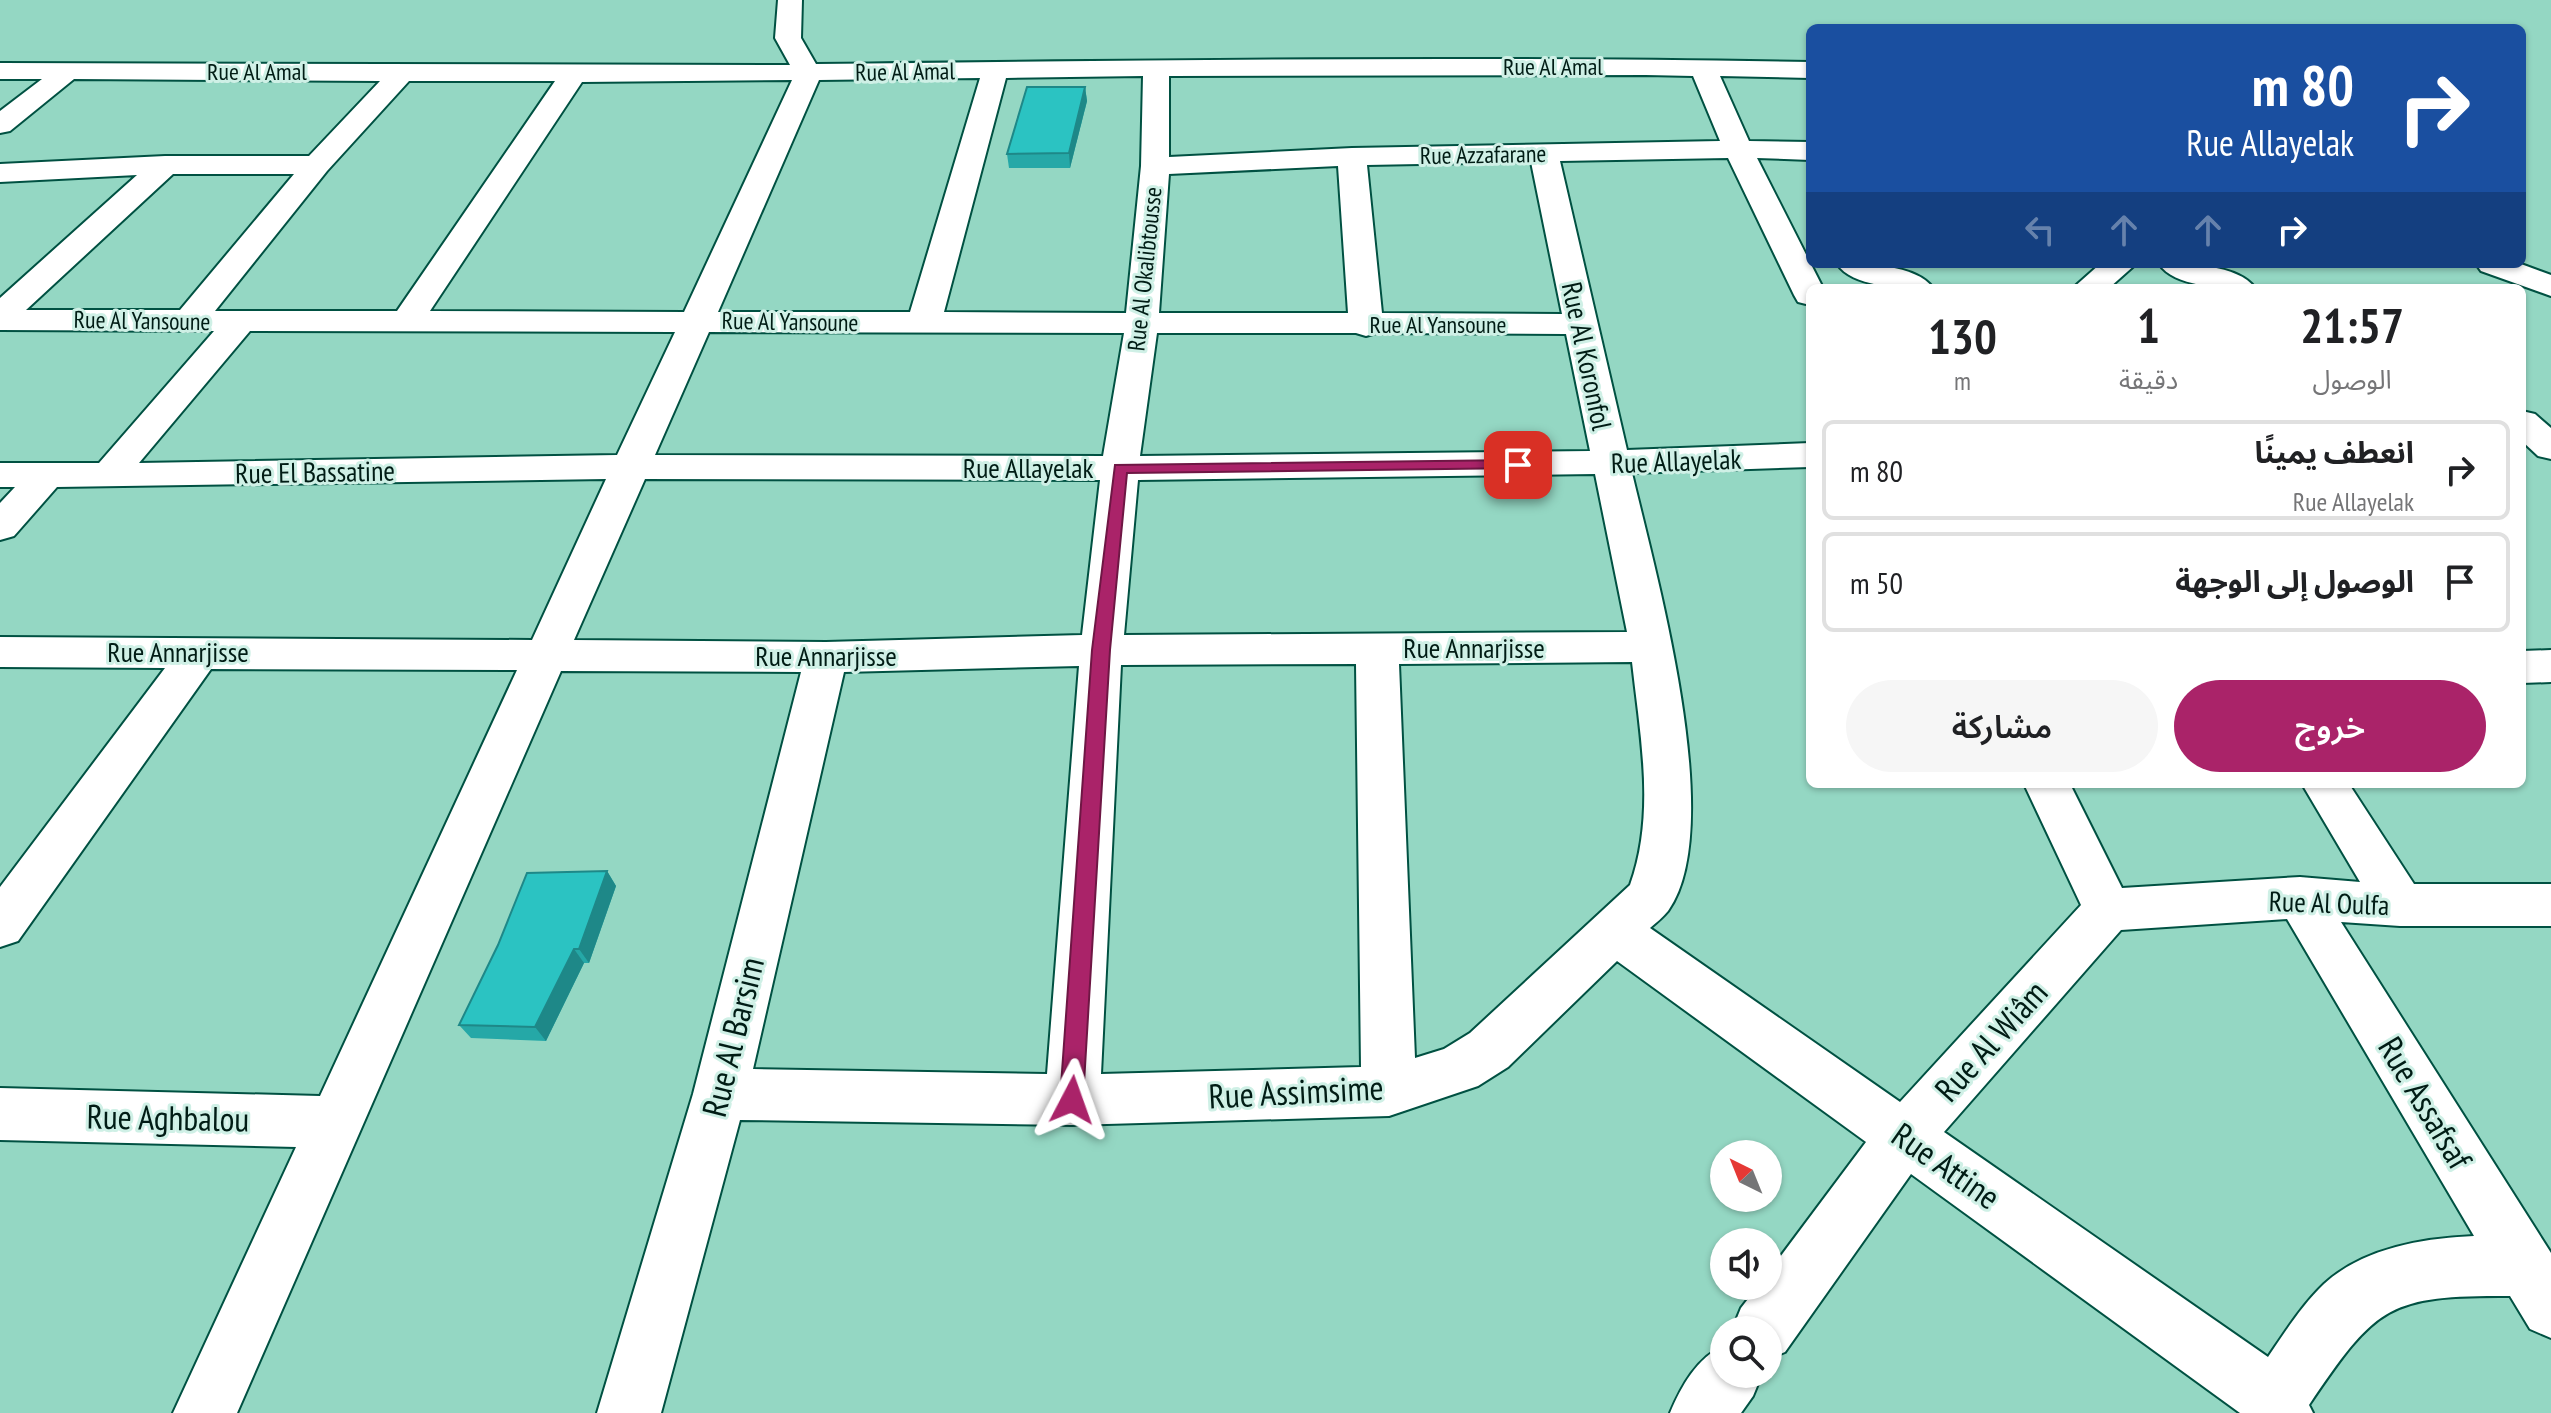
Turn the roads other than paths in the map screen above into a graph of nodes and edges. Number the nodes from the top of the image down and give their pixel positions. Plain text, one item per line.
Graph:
1 (790, 0) edge
2 (1156, 68) junction
3 (1703, 68) junction
4 (71, 69) junction
5 (1806, 70) edge
6 (0, 71) edge
7 (995, 71) junction
8 (403, 72) junction
9 (575, 72) junction
10 (808, 74) junction
11 (0, 125) edge
12 (1738, 149) junction
13 (1806, 151) edge
14 (1544, 154) junction
15 (1352, 157) junction
16 (165, 165) junction
17 (317, 165) junction
18 (1155, 166) junction
19 (0, 173) edge
20 (1796, 243) edge
21 (1864, 268) edge
22 (2115, 268) edge
23 (2186, 268) edge
24 (2503, 268) edge
25 (1807, 284) edge
26 (1906, 284) edge
27 (2094, 284) edge
28 (2228, 284) edge
29 (2551, 286) edge
30 (0, 318) edge
31 (190, 320) junction
32 (697, 321) junction
33 (406, 322) junction
34 (239, 323) junction
35 (924, 323) junction
36 (1142, 324) junction
37 (1581, 324) junction
38 (1366, 326) junction
39 (2526, 426) edge
40 (2551, 448) edge
41 (1806, 455) edge
42 (1610, 464) junction
43 (631, 467) junction
44 (1120, 468) junction
45 (2551, 469) edge
46 (2526, 470) edge
47 (0, 475) edge
48 (46, 476) junction
49 (108, 476) junction
50 (0, 527) edge
51 (1651, 647) junction
52 (1377, 648) junction
53 (1101, 650) junction
54 (0, 652) edge
55 (200, 652) junction
56 (547, 653) junction
57 (826, 657) junction
58 (2551, 666) edge
59 (2526, 667) edge
60 (1662, 747) joint
61 (2049, 788) edge
62 (2327, 788) edge
63 (2300, 898) junction
64 (2400, 905) junction
65 (2551, 905) edge
66 (2108, 910) junction
67 (0, 926) edge
68 (1616, 932) junction
69 (1389, 1091) junction
70 (720, 1094) junction
71 (1072, 1100) junction
72 (0, 1114) edge
73 (337, 1122) junction
74 (1904, 1137) junction
75 (2537, 1287) edge
76 (1773, 1316) edge
77 (1721, 1388) edge
78 (2278, 1406) edge
79 (205, 1413) edge
80 (629, 1413) edge
81 (1702, 1413) edge

1 - 10 street
2 - 3 street, Rue Al Amal
2 - 7 street, Rue Al Amal
2 - 18 street, Rue Al Okalibtousse
3 - 5 street, Rue Al Amal
3 - 12 street
4 - 6 street, Rue Al Amal
4 - 8 street, Rue Al Amal
4 - 11 street
7 - 10 street, Rue Al Amal
7 - 35 street
8 - 9 street, Rue Al Amal
8 - 17 street
9 - 10 street, Rue Al Amal
9 - 33 street
10 - 32 street
12 - 13 street, Rue Azzafarane
12 - 14 street, Rue Azzafarane
12 - 20 street
14 - 15 street, Rue Azzafarane
14 - 37 street, Rue Al Koronfol
15 - 18 street, Rue Azzafarane
15 - 38 street
16 - 17 street
16 - 19 street
16 - 30 street
17 - 31 street
18 - 36 street, Rue Al Okalibtousse
20 - 25 street
21 - 26 street
22 - 27 street
23 - 28 street
24 - 29 street
30 - 31 street, Rue Al Yansoune
31 - 34 street, Rue Al Yansoune
32 - 33 street, Rue Al Yansoune
32 - 35 street, Rue Al Yansoune
32 - 43 street
33 - 34 street, Rue Al Yansoune
34 - 49 street
35 - 36 street, Rue Al Yansoune
36 - 38 street, Rue Al Yansoune
36 - 44 street, Rue Al Okalibtousse
37 - 38 street, Rue Al Yansoune
37 - 42 street, Rue Al Koronfol
39 - 40 street
41 - 42 street, Rue Allayelak
42 - 44 street, Rue Allayelak
42 - 51 street, Rue Al Koronfol
43 - 44 street, Rue Allayelak
43 - 49 street, Rue El Bassatine
43 - 56 street
44 - 53 street, Rue Al Okalibtousse
45 - 46 street
47 - 48 street, Rue El Bassatine
48 - 49 street, Rue El Bassatine
48 - 50 street
51 - 52 street, Rue Annarjisse
51 - 60 street, Rue Al Koronfol
52 - 53 street, Rue Annarjisse
52 - 69 street
53 - 57 street, Rue Annarjisse
53 - 71 street, Rue Al Okalibtousse
54 - 55 street, Rue Annarjisse
55 - 56 street, Rue Annarjisse
55 - 67 street
56 - 57 street, Rue Annarjisse
56 - 73 street
57 - 70 street, Rue Al Barsim
58 - 59 street
60 - 68 street, Rue Assimsime
61 - 66 street
62 - 64 street
63 - 64 street, Rue Al Oulfa
63 - 66 street, Rue Al Oulfa
63 - 75 street, Rue Assafsaf
64 - 65 street, Rue Al Oulfa
66 - 74 street, Rue Al Wiâm
68 - 69 street, Rue Assimsime
68 - 74 street, Rue Attine
69 - 71 street, Rue Assimsime
70 - 71 street, Rue Assimsime
70 - 80 street, Rue Al Barsim
72 - 73 street, Rue Aghbalou
73 - 79 street
74 - 76 street, Rue Al Wiâm
74 - 78 street, Rue Attine
75 - 78 street, Rue Attine
77 - 81 street

